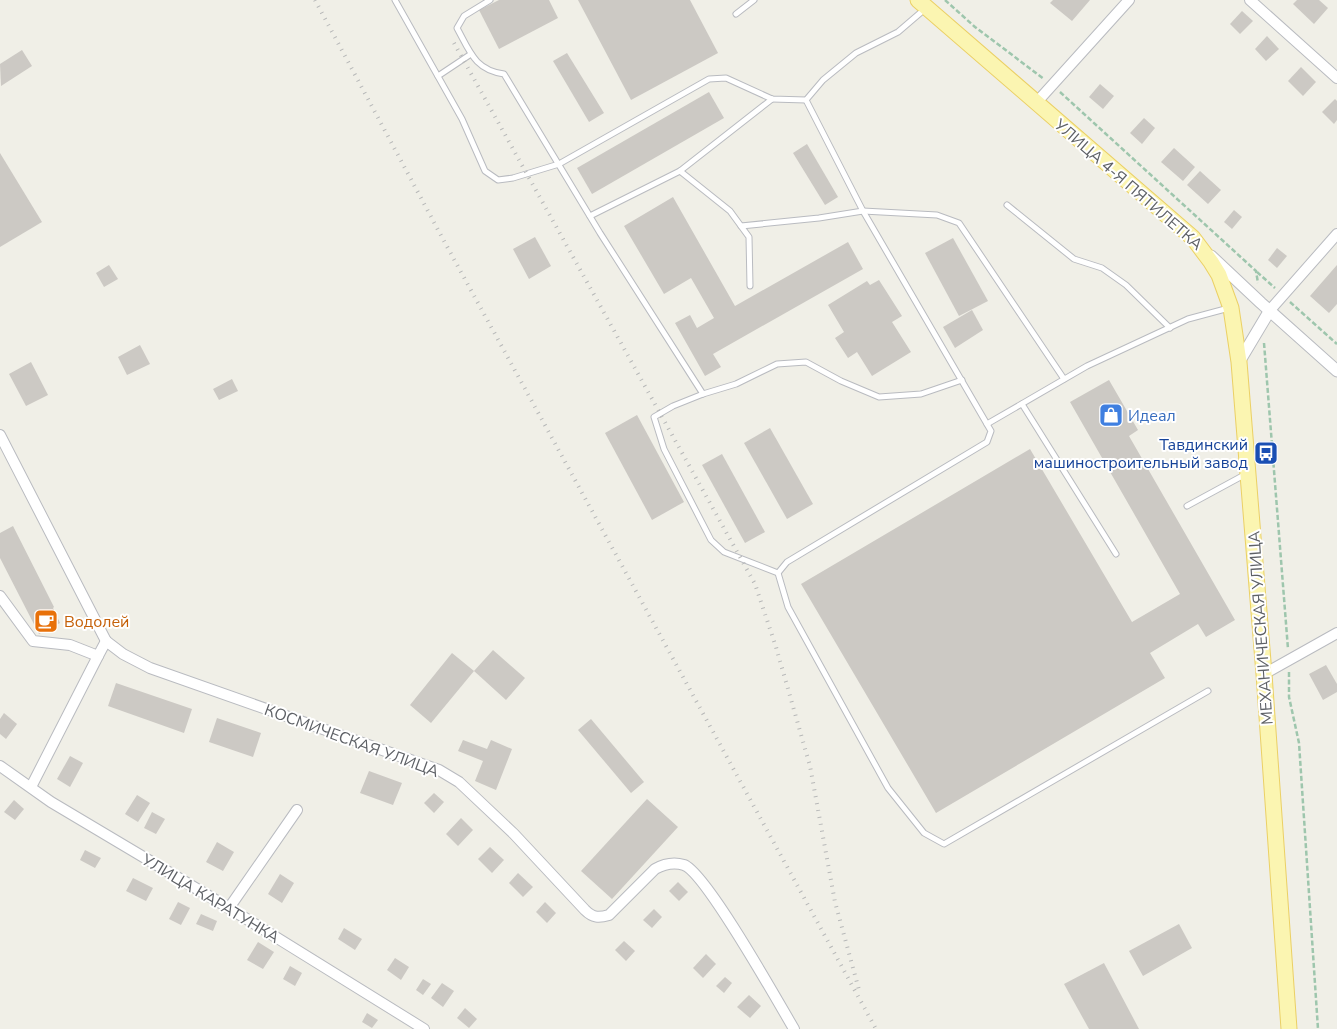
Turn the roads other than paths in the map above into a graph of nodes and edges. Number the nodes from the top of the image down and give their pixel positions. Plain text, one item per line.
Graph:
1 (395, 0) edge
2 (490, 0) edge
3 (754, 0) edge
4 (1129, 0) edge
5 (1250, 0) edge
6 (922, 4) edge
7 (736, 14) dead end
8 (471, 54) junction
9 (438, 76) junction
10 (1337, 78) edge
11 (772, 99) junction
12 (806, 100) junction
13 (1036, 103) junction
14 (559, 164) junction
15 (680, 171) junction
16 (1007, 205) dead end
17 (863, 211) junction
18 (590, 216) junction
19 (741, 226) junction
20 (1337, 234) edge
21 (1193, 238) junction
22 (750, 286) dead end
23 (1265, 307) junction
24 (1231, 308) junction
25 (1170, 328) junction
26 (1240, 362) junction
27 (1337, 371) edge
28 (1064, 379) junction
29 (962, 380) junction
30 (703, 394) junction
31 (1022, 404) junction
32 (987, 424) junction
33 (0, 435) edge
34 (1248, 473) junction
35 (1186, 506) dead end
36 (1116, 554) dead end
37 (778, 573) junction
38 (0, 596) edge
39 (1337, 633) edge
40 (106, 641) junction
41 (98, 656) junction
42 (1264, 674) junction
43 (1208, 691) dead end
44 (0, 766) edge
45 (31, 787) junction
46 (297, 810) dead end
47 (229, 908) junction
48 (424, 1029) edge
49 (794, 1029) edge
50 (1289, 1029) edge

1 - 9 lane
2 - 8 lane
3 - 7 lane
4 - 13 street
5 - 10 street
6 - 12 lane
6 - 13 main road, УЛИЦА 4-Я ПЯТИЛЕТКА
8 - 9 lane
8 - 14 lane
9 - 14 lane
11 - 12 lane
11 - 14 lane
11 - 15 lane
12 - 17 lane
13 - 21 main road, УЛИЦА 4-Я ПЯТИЛЕТКА
14 - 18 lane
15 - 18 lane
15 - 19 lane
16 - 25 lane
17 - 19 lane
17 - 28 lane
17 - 29 lane
18 - 30 lane
19 - 22 lane
20 - 23 street
21 - 23 street, УЛИЦА 4-Я ПЯТИЛЕТКА
21 - 24 main road, МЕХАНИЧЕСКАЯ УЛИЦА
23 - 26 street
23 - 27 street, УЛИЦА 4-Я ПЯТИЛЕТКА
24 - 25 lane
24 - 26 main road, МЕХАНИЧЕСКАЯ УЛИЦА
25 - 28 lane
26 - 34 main road, МЕХАНИЧЕСКАЯ УЛИЦА
28 - 31 lane
29 - 30 lane
29 - 32 lane
30 - 37 lane
31 - 32 lane
31 - 36 lane
32 - 37 lane
33 - 40 street
34 - 35 lane
34 - 42 main road, МЕХАНИЧЕСКАЯ УЛИЦА
37 - 43 lane
38 - 41 street
39 - 42 street
40 - 41 street
40 - 49 street, КОСМИЧЕСКАЯ УЛИЦА
41 - 45 street
42 - 50 main road, МЕХАНИЧЕСКАЯ УЛИЦА
44 - 45 street, УЛИЦА КАРАТУНКА
45 - 47 street, УЛИЦА КАРАТУНКА
46 - 47 street
47 - 48 street, УЛИЦА КАРАТУНКА

